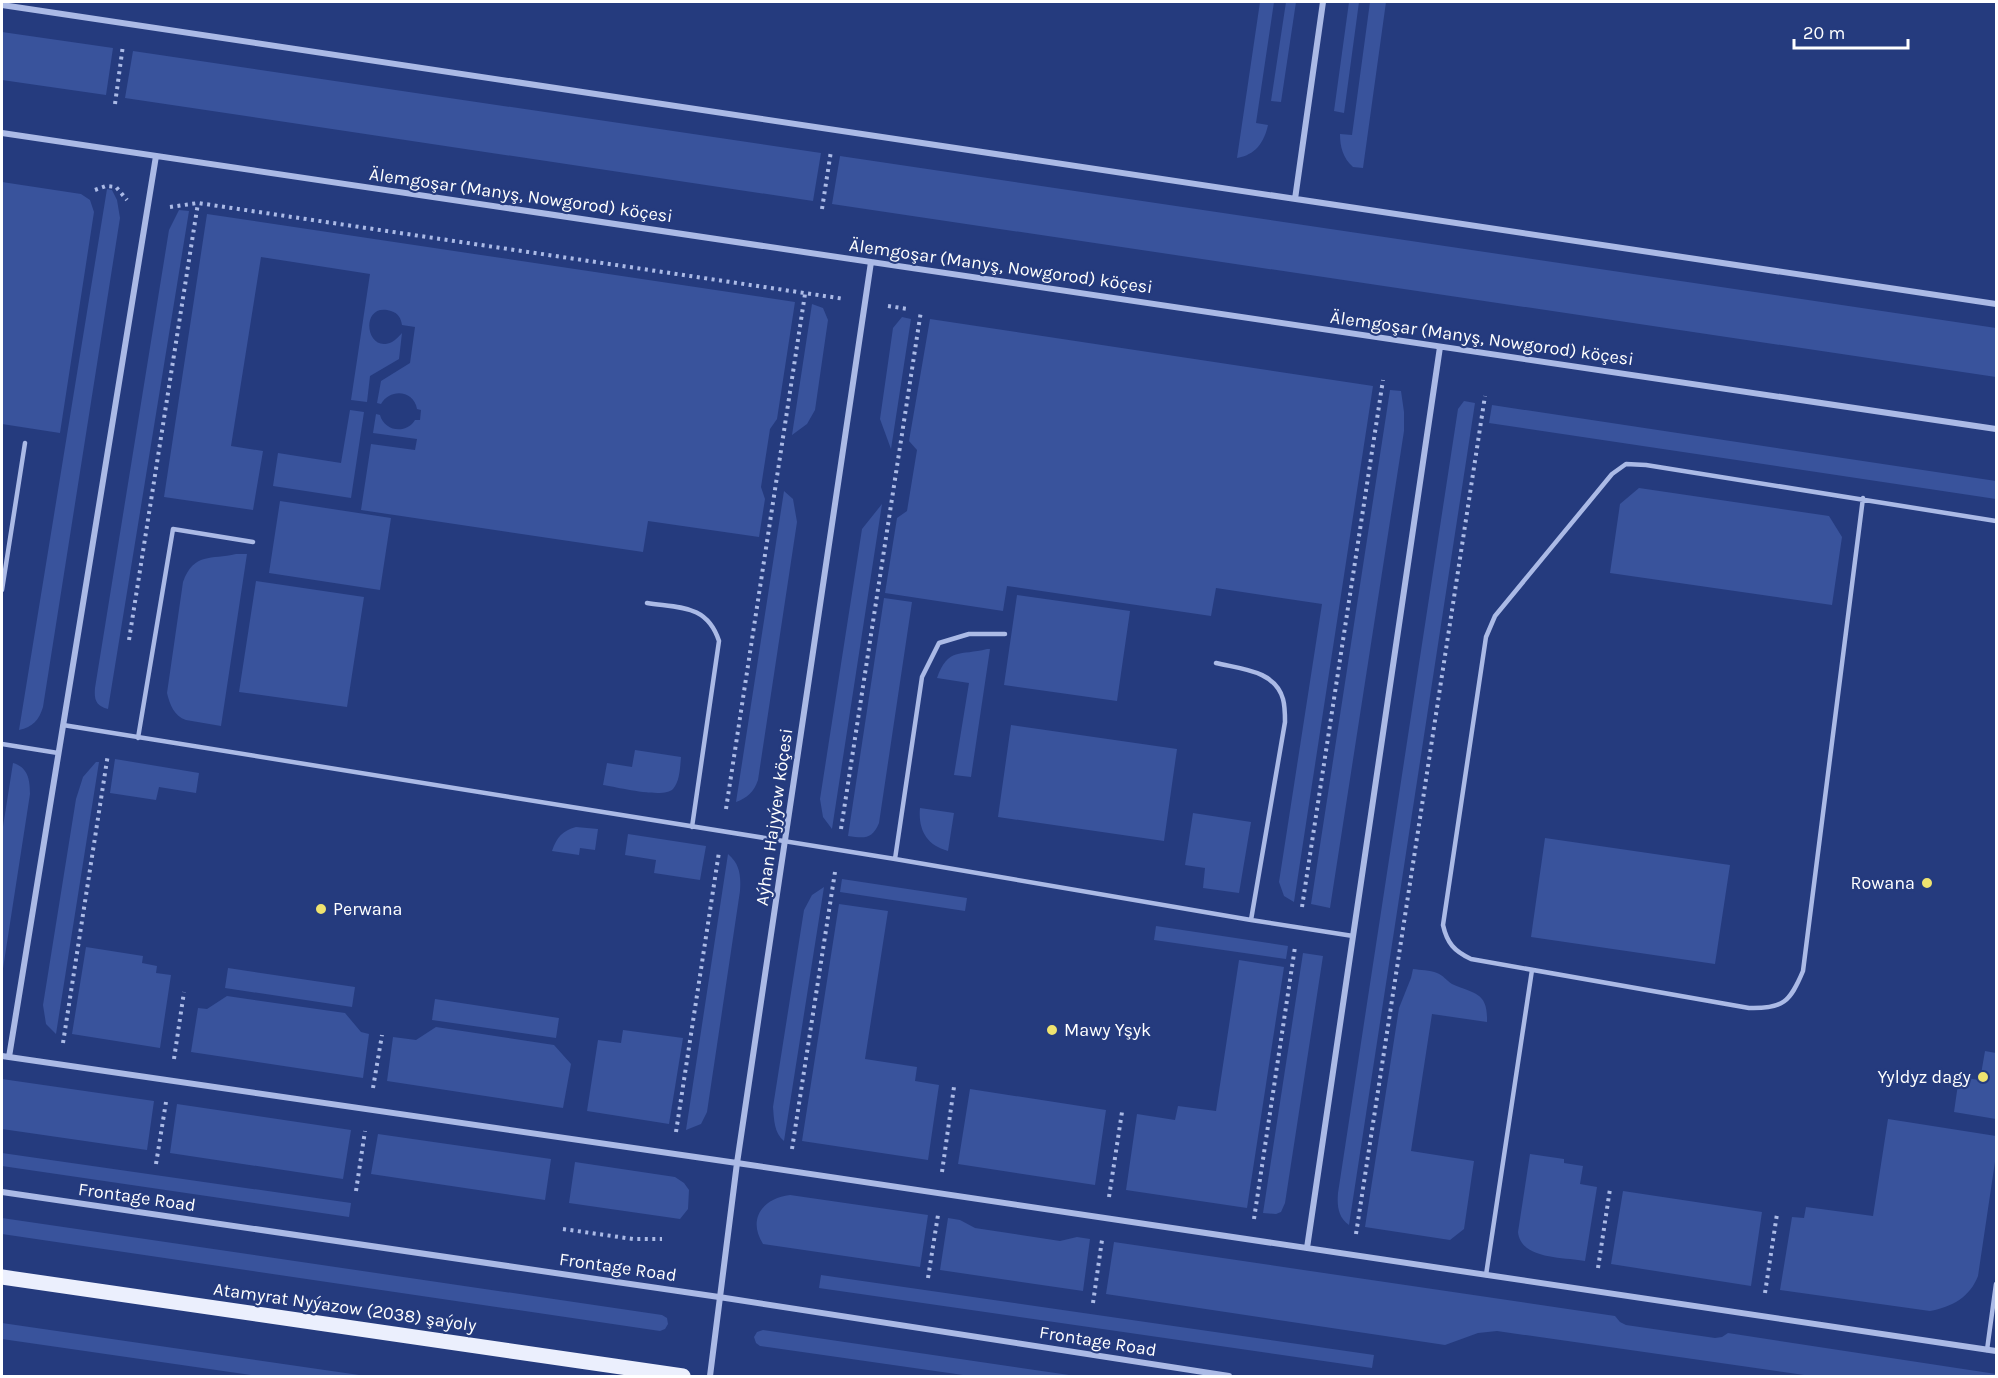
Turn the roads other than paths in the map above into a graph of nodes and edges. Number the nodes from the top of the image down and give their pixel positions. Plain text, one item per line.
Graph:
1 (1323, 2) edge
2 (2, 6) edge
3 (2, 133) edge
4 (156, 156) junction
5 (1295, 199) junction
6 (871, 262) junction
7 (1996, 304) edge
8 (1440, 346) junction
9 (1996, 429) edge
10 (25, 443) dead end
11 (1863, 498) junction
12 (1996, 521) edge
13 (253, 542) dead end
14 (2, 578) edge
15 (2, 590) edge
16 (647, 603) dead end
17 (1005, 634) dead end
18 (1216, 663) dead end
19 (63, 725) junction
20 (138, 738) junction
21 (2, 744) edge
22 (58, 753) junction
23 (692, 827) junction
24 (785, 842) junction
25 (895, 859) junction
26 (1251, 920) junction
27 (1353, 936) junction
28 (1532, 970) junction
29 (5, 1056) edge
30 (737, 1163) junction
31 (2, 1192) edge
32 (1307, 1248) junction
33 (1486, 1275) junction
34 (2, 1277) edge
35 (1996, 1284) edge
36 (719, 1297) junction
37 (1986, 1350) junction
38 (1996, 1351) edge
39 (682, 1377) edge
40 (710, 1377) edge
41 (1229, 1377) edge

1 - 5 street
2 - 5 street
3 - 4 street, Älemgoşar (Manyş, Nowgorod) köçesi
4 - 6 street, Älemgoşar (Manyş, Nowgorod) köçesi
4 - 19 street
5 - 7 street
6 - 8 street, Älemgoşar (Manyş, Nowgorod) köçesi
6 - 24 street, Aýhan Hajyýew köçesi
8 - 9 street, Älemgoşar (Manyş, Nowgorod) köçesi
8 - 27 street
10 - 14 lane
11 - 12 lane
11 - 28 lane
11 - 28 lane
13 - 20 lane
14 - 15 lane
16 - 23 lane
17 - 25 lane
18 - 26 lane
19 - 20 lane
19 - 22 street
20 - 23 lane
21 - 22 lane
22 - 29 street
23 - 24 lane
24 - 25 lane
24 - 30 street, Aýhan Hajyýew köçesi
25 - 26 lane
26 - 27 lane
27 - 32 street
28 - 33 lane
29 - 30 street
30 - 32 street
30 - 36 street, Aýhan Hajyýew köçesi
31 - 36 street, Frontage Road
32 - 33 street
33 - 37 street
34 - 39 main road, Atamyrat Nyýazow (2038) şaýoly
35 - 37 lane
36 - 40 street, Aýhan Hajyýew köçesi
36 - 41 street, Frontage Road
37 - 38 street

